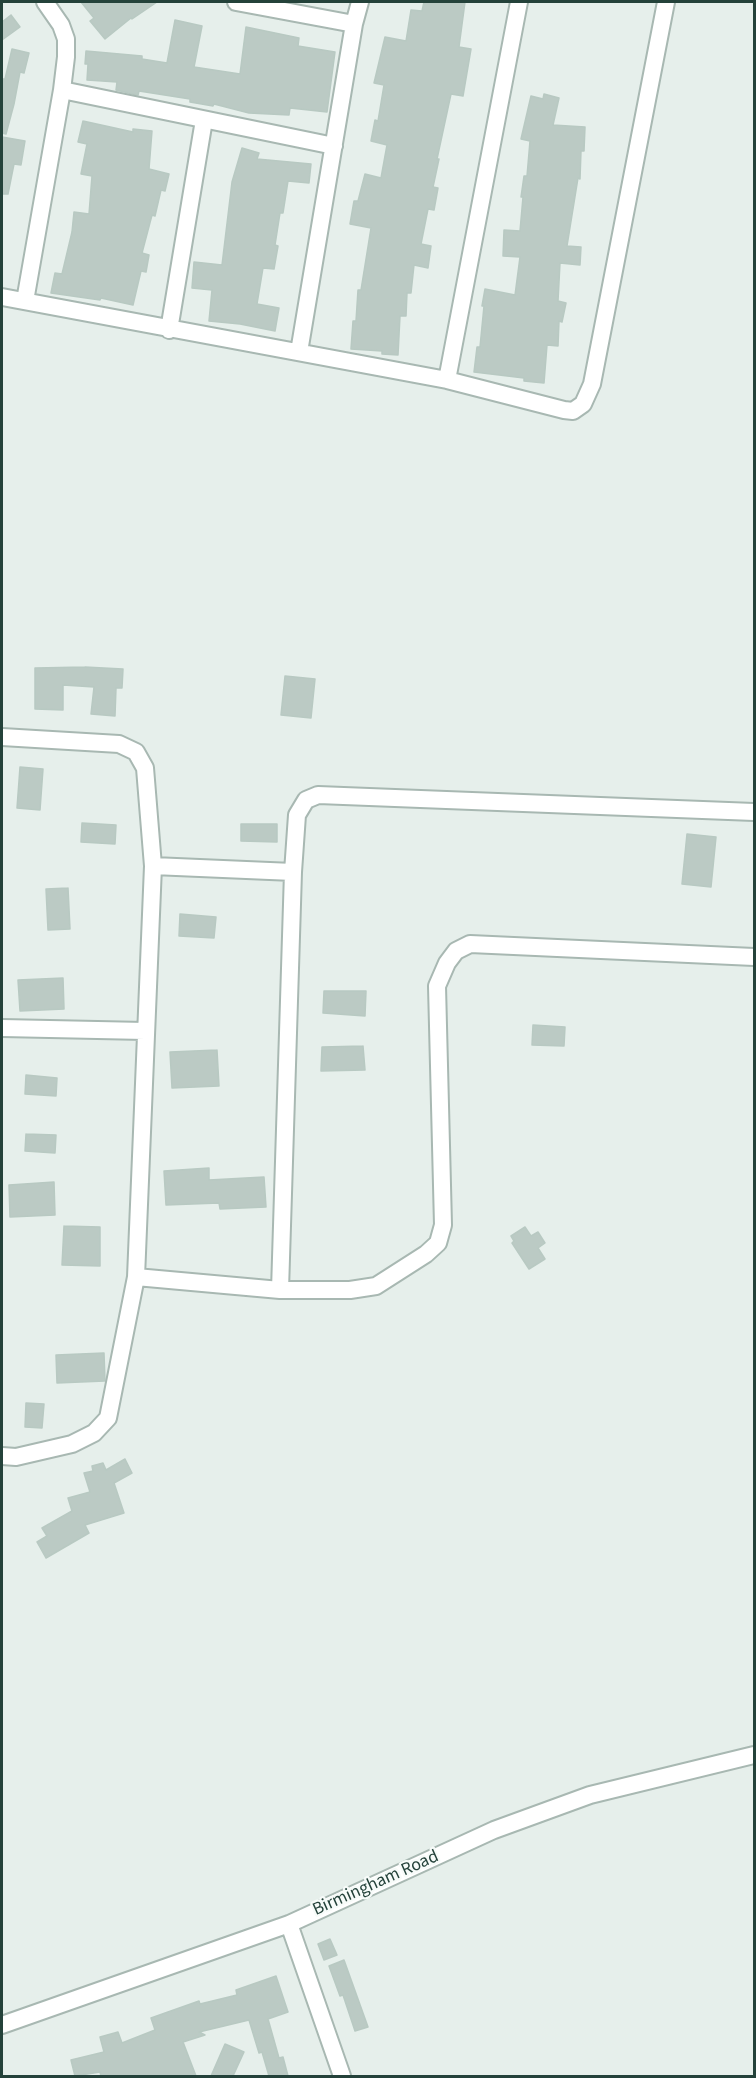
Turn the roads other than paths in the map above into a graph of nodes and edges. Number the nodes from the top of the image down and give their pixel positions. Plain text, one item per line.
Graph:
1 (45, 2) edge
2 (236, 2) edge
3 (360, 2) edge
4 (519, 2) edge
5 (666, 2) edge
6 (354, 24) junction
7 (63, 90) junction
8 (204, 120) junction
9 (334, 146) junction
10 (2, 297) edge
11 (25, 301) junction
12 (169, 330) junction
13 (299, 352) junction
14 (447, 380) junction
15 (2, 737) edge
16 (754, 812) edge
17 (153, 866) junction
18 (293, 872) junction
19 (754, 957) edge
20 (2, 1028) edge
21 (145, 1030) junction
22 (136, 1277) junction
23 (280, 1290) junction
24 (2, 1456) edge
25 (754, 1755) edge
26 (289, 1924) junction
27 (2, 2025) edge
28 (342, 2076) edge

1 - 7 street
2 - 6 street
3 - 6 street
4 - 14 street
5 - 14 street
6 - 9 street
7 - 8 street
7 - 11 street
8 - 9 street
8 - 12 street
9 - 13 street
10 - 11 street
11 - 12 street
12 - 13 street
13 - 14 street
15 - 17 street
16 - 18 street
17 - 18 street
17 - 21 street
18 - 23 street
19 - 23 street
20 - 21 street
21 - 22 street
22 - 23 street
22 - 24 street
25 - 26 street, Birmingham Road
26 - 27 street, Birmingham Road
26 - 28 street

